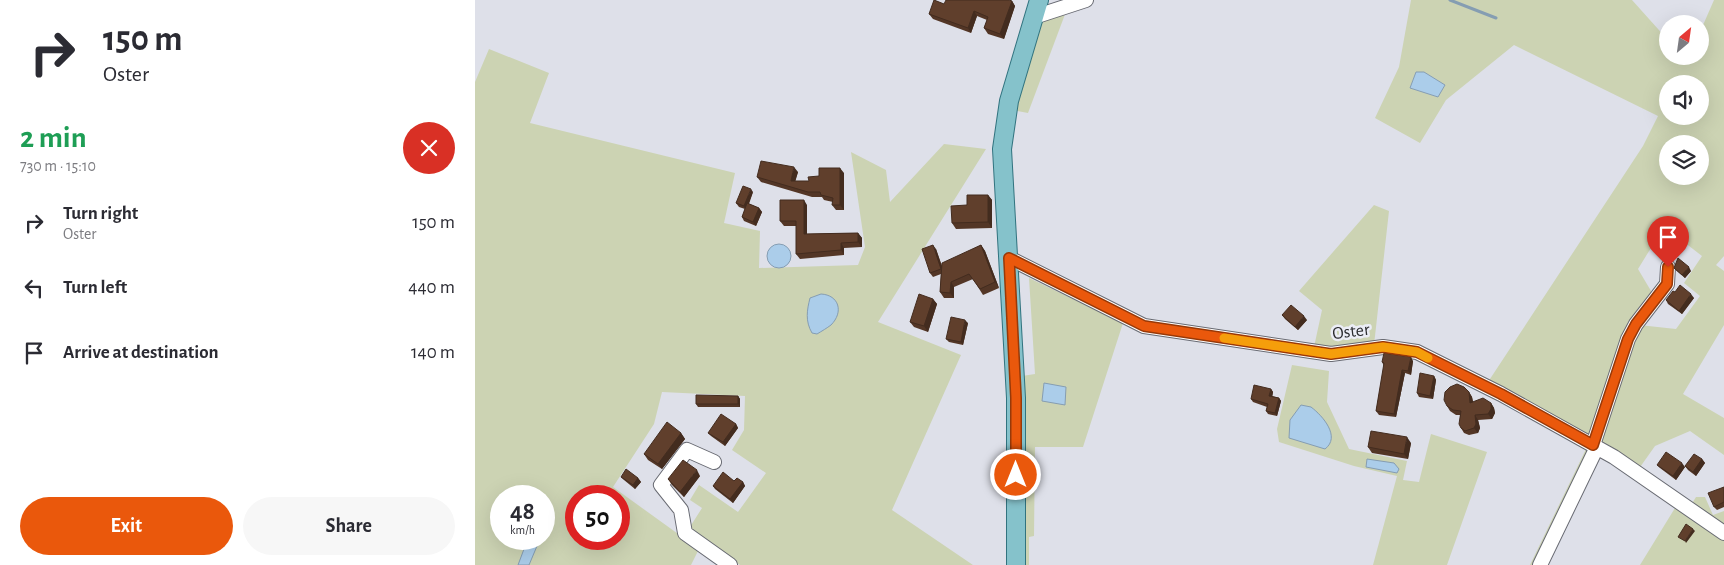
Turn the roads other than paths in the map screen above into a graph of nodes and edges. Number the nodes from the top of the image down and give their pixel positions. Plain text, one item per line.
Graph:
1 (1039, 0) edge
2 (1086, 0) edge
3 (1034, 17) junction
4 (1009, 258) junction
5 (1668, 267) dead end
6 (1595, 446) junction
7 (714, 462) dead end
8 (1724, 533) edge
9 (730, 565) edge
10 (1016, 565) edge
11 (1540, 565) edge

1 - 3 main road
2 - 3 street
3 - 4 main road
4 - 6 street, Oster
4 - 10 main road
5 - 6 street
6 - 8 street, Oster
6 - 11 street
7 - 9 street

